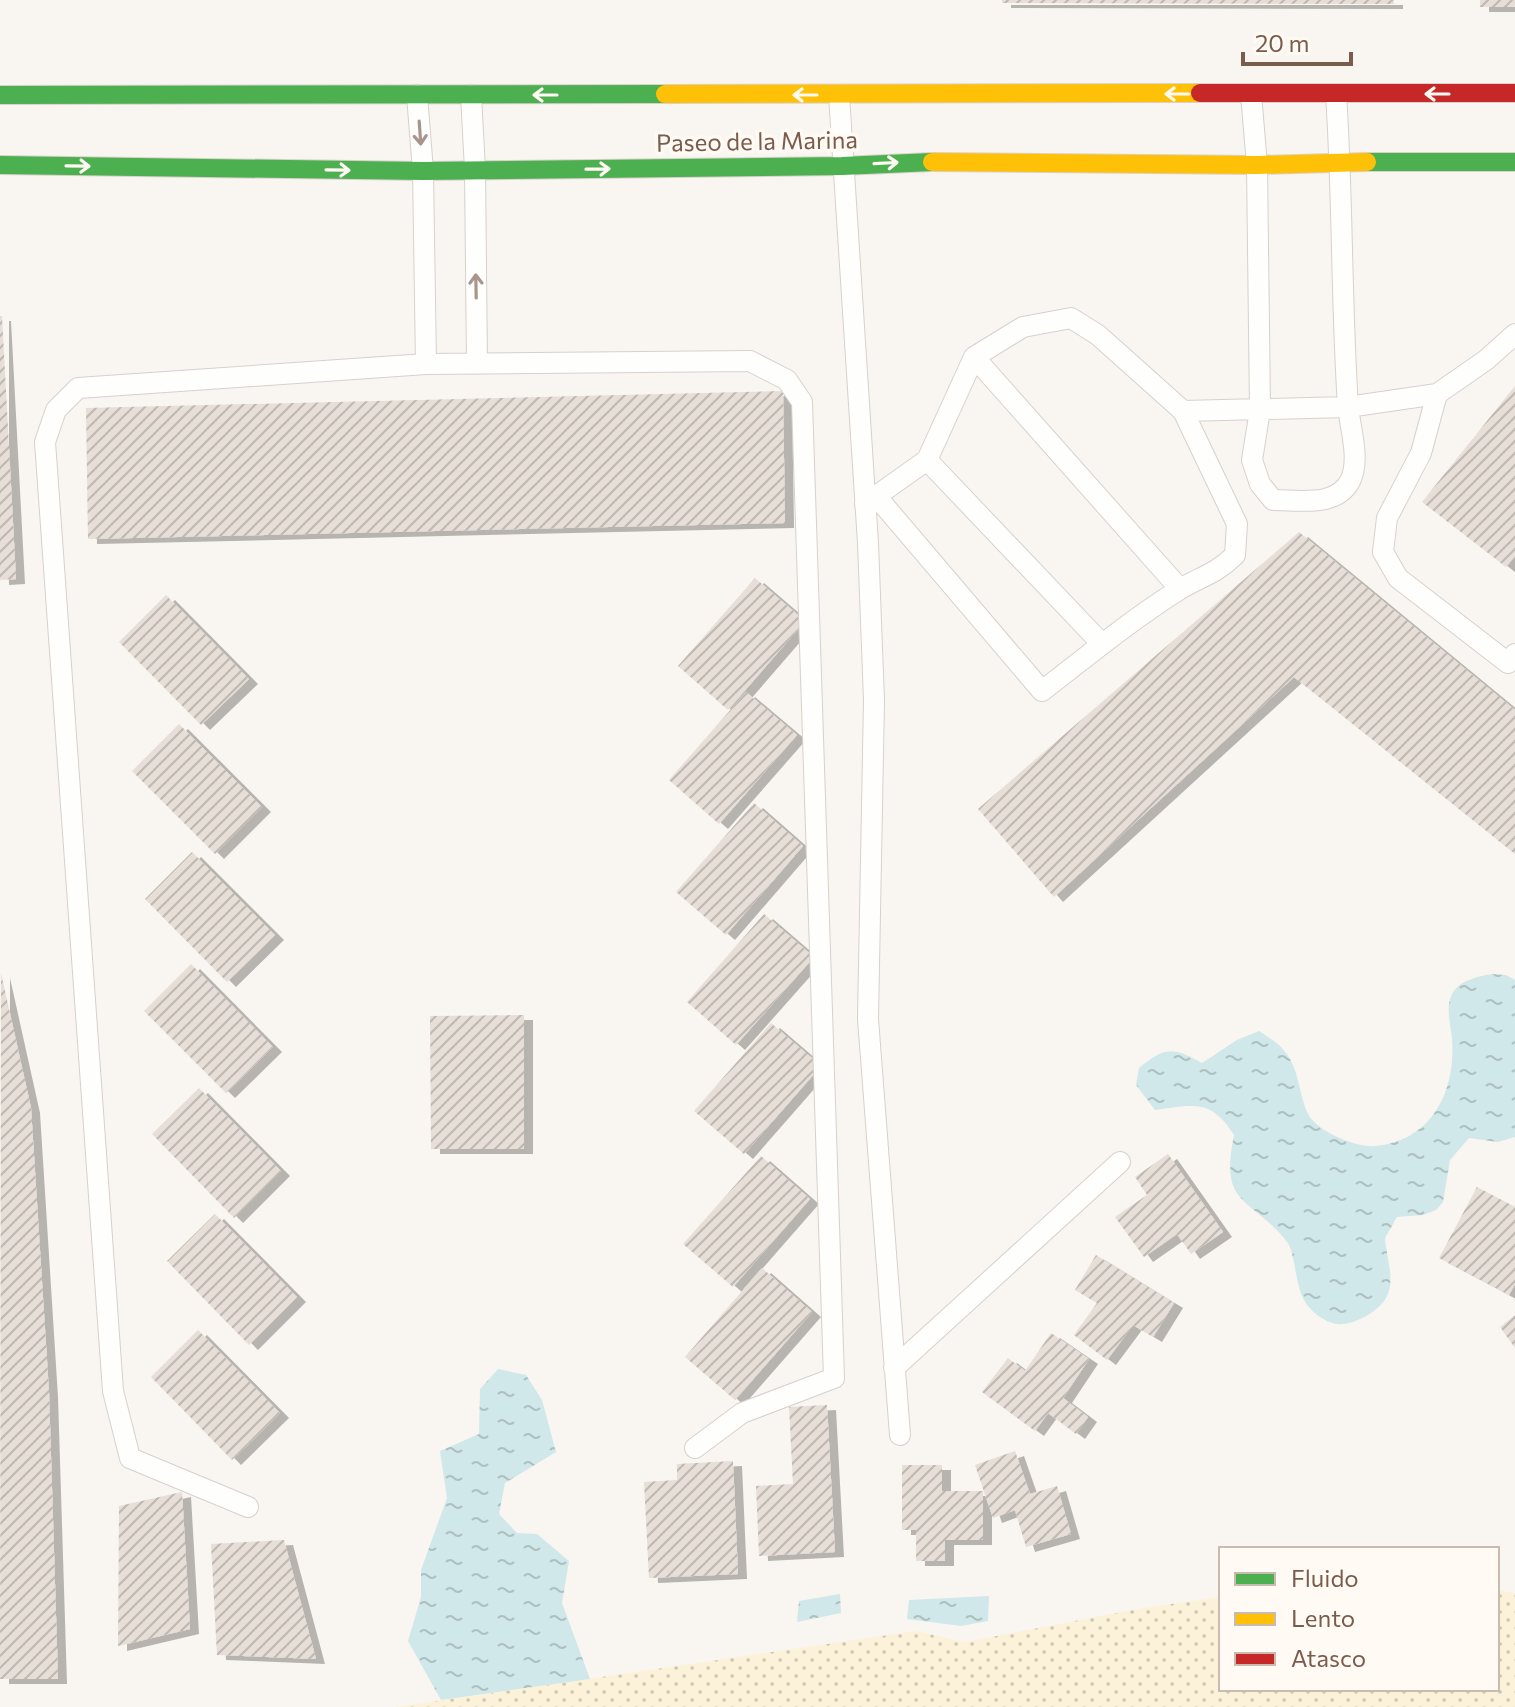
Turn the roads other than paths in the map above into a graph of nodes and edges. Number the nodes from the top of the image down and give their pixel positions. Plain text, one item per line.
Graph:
1 (1515, 93) edge
2 (1251, 94) junction
3 (1336, 94) junction
4 (0, 95) edge
5 (417, 95) junction
6 (471, 95) junction
7 (839, 95) junction
8 (1340, 162) junction
9 (1515, 162) edge
10 (0, 165) edge
11 (1257, 165) junction
12 (842, 166) junction
13 (475, 170) junction
14 (423, 171) junction
15 (1515, 334) edge
16 (974, 357) junction
17 (426, 364) junction
18 (477, 364) junction
19 (1437, 394) junction
20 (1348, 407) junction
21 (1260, 410) junction
22 (1183, 411) junction
23 (927, 460) junction
24 (870, 500) junction
25 (1180, 589) junction
26 (1102, 644) junction
27 (1515, 654) edge
28 (1120, 1162) dead end
29 (894, 1368) junction
30 (900, 1435) dead end
31 (695, 1448) dead end
32 (248, 1507) dead end

1 -> 3 street, Paseo de la Marina
2 - 3 street, Paseo de la Marina
2 -> 7 street, Paseo de la Marina
2 - 11 lane
3 - 8 lane
4 - 5 street, Paseo de la Marina
5 - 6 street, Paseo de la Marina
5 -> 14 lane
7 -> 6 street, Paseo de la Marina
6 - 13 lane
7 - 12 lane
8 - 9 street, Paseo de la Marina
8 - 11 street, Paseo de la Marina
8 - 20 lane
10 -> 14 street, Paseo de la Marina
12 -> 11 street, Paseo de la Marina
11 - 21 lane
13 -> 12 street, Paseo de la Marina
12 - 24 lane
13 - 14 street, Paseo de la Marina
18 -> 13 lane
14 - 17 lane
15 - 19 lane
16 - 22 lane
16 - 23 lane
16 - 25 lane
17 - 18 lane
17 - 32 lane
18 - 31 lane
19 - 20 lane
19 - 27 lane
20 - 21 lane
20 - 21 lane
21 - 22 lane
22 - 25 lane
23 - 24 lane
23 - 26 lane
24 - 26 lane
24 - 29 lane
25 - 26 lane
28 - 29 lane
29 - 30 lane

